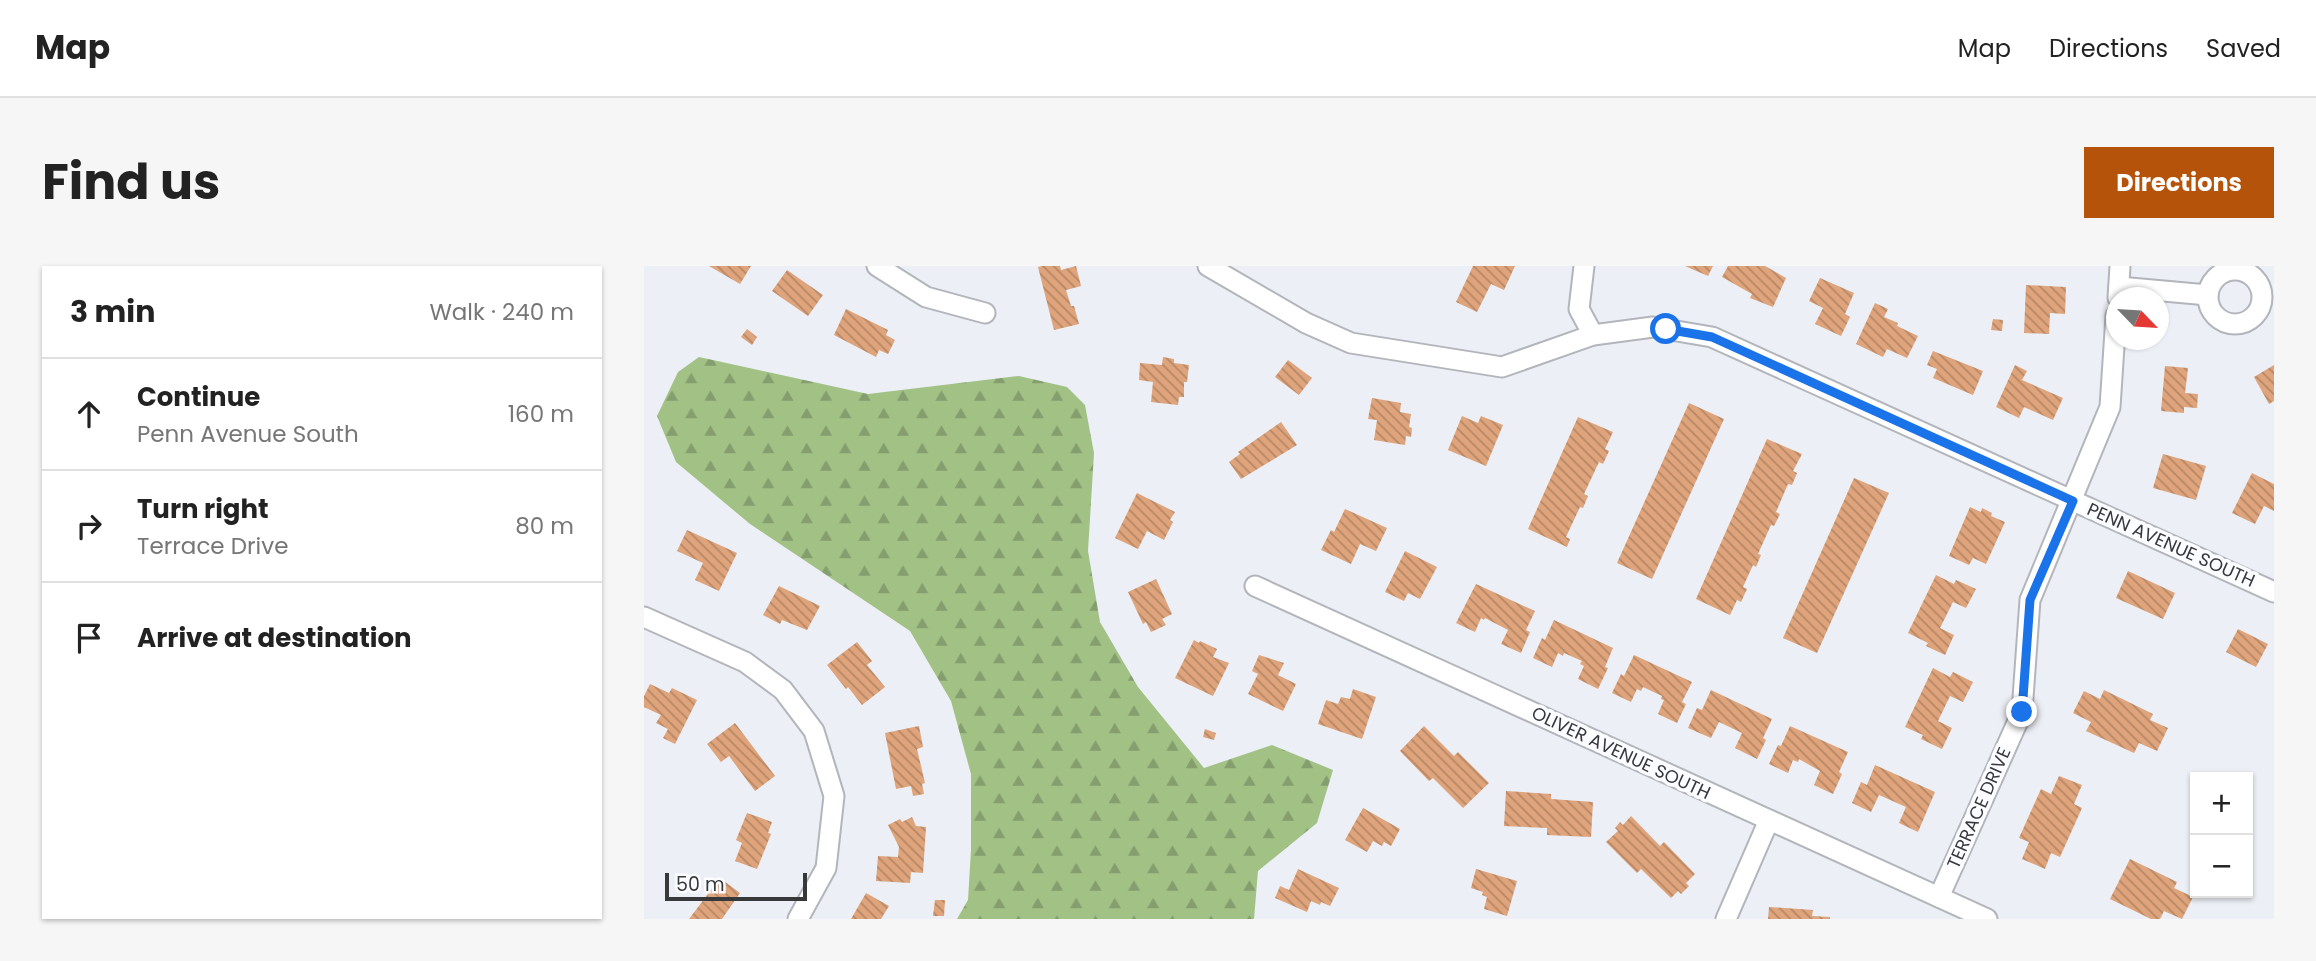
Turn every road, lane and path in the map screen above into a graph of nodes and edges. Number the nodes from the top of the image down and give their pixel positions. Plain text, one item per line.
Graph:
1 (877, 266) edge
2 (1208, 266) edge
3 (1584, 266) edge
4 (2120, 266) edge
5 (2118, 287) edge
6 (2169, 294) edge
7 (2208, 295) dead end
8 (985, 313) dead end
9 (1593, 335) junction
10 (2114, 350) edge
11 (2073, 501) junction
12 (1255, 586) dead end
13 (2274, 592) edge
14 (644, 617) edge
15 (1769, 820) junction
16 (1939, 897) junction
17 (798, 919) edge
18 (1726, 919) edge
19 (1987, 919) edge

1 - 8 street
2 - 9 street, PENN AVENUE SOUTH
3 - 9 street
4 - 5 street
6 - 7 street
9 - 11 street, PENN AVENUE SOUTH
10 - 11 street, TERRACE DRIVE
11 - 13 street, PENN AVENUE SOUTH
11 - 16 street, TERRACE DRIVE
12 - 15 street, OLIVER AVENUE SOUTH
14 - 17 street
15 - 16 street, OLIVER AVENUE SOUTH
15 - 18 street
16 - 19 street, OLIVER AVENUE SOUTH

